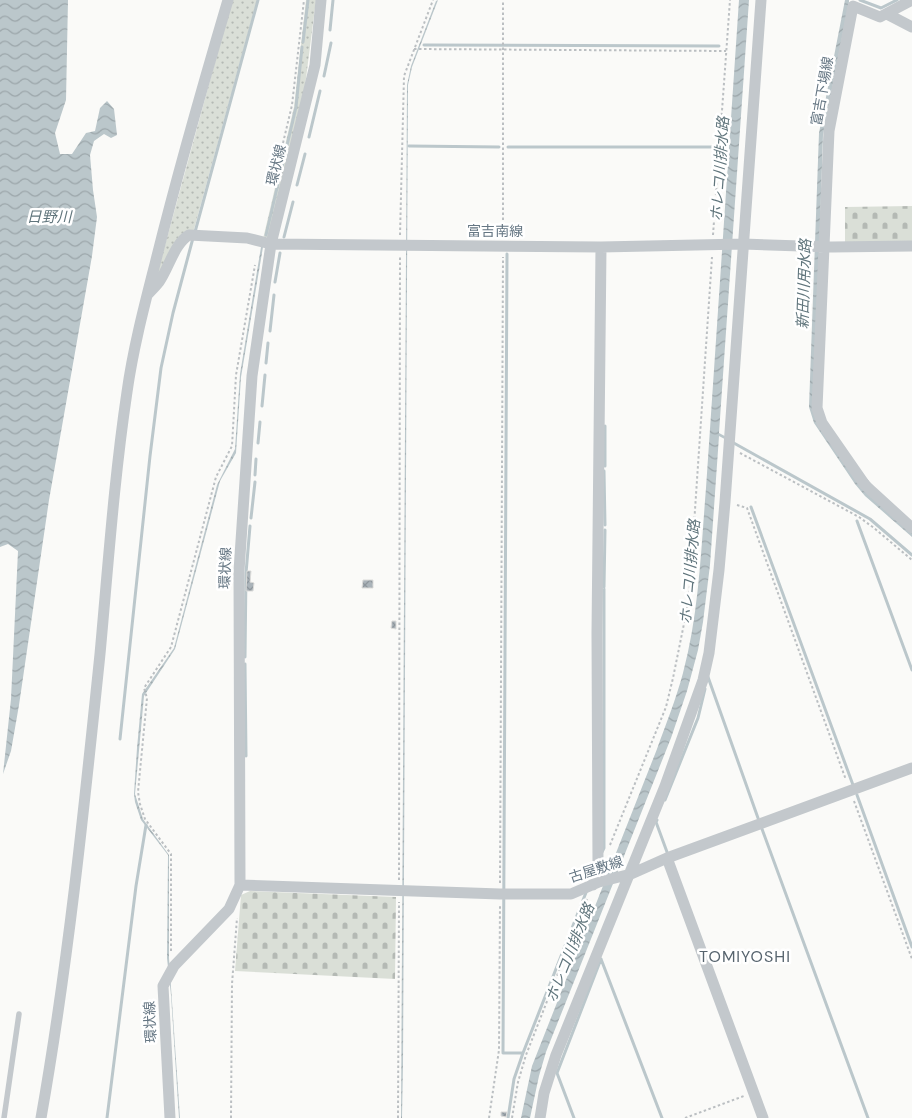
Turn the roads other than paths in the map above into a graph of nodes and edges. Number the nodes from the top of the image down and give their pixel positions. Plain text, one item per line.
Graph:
1 (228, 0) edge
2 (321, 0) edge
3 (761, 0) edge
4 (912, 0) edge
5 (853, 3) edge
6 (886, 14) junction
7 (912, 28) edge
8 (271, 244) junction
9 (740, 244) junction
10 (825, 246) junction
11 (912, 246) edge
12 (601, 247) junction
13 (147, 295) junction
14 (912, 528) edge
15 (912, 768) edge
16 (668, 858) junction
17 (627, 875) junction
18 (596, 884) junction
19 (240, 885) junction
20 (19, 1014) dead end
21 (4, 1118) edge
22 (40, 1118) edge
23 (170, 1118) edge
24 (540, 1118) edge
25 (763, 1118) edge

1 - 13 street
2 - 8 street, 環状線
3 - 9 street
4 - 6 street
5 - 6 street, 富吉下場線
5 - 10 street, 富吉下場線
6 - 7 street, 富吉下場線
8 - 12 street, 富吉南線
8 - 13 street, 富吉南線
8 - 19 street, 環状線
9 - 10 street
9 - 12 street, 富吉南線
9 - 17 street
10 - 11 street
10 - 14 street, 富吉下場線
12 - 18 street
13 - 22 street
15 - 16 street, 古屋敷線
16 - 17 street, 古屋敷線
16 - 25 street
17 - 18 street, 古屋敷線
17 - 24 street
18 - 19 street, 古屋敷線
19 - 23 street, 環状線
20 - 21 lane

